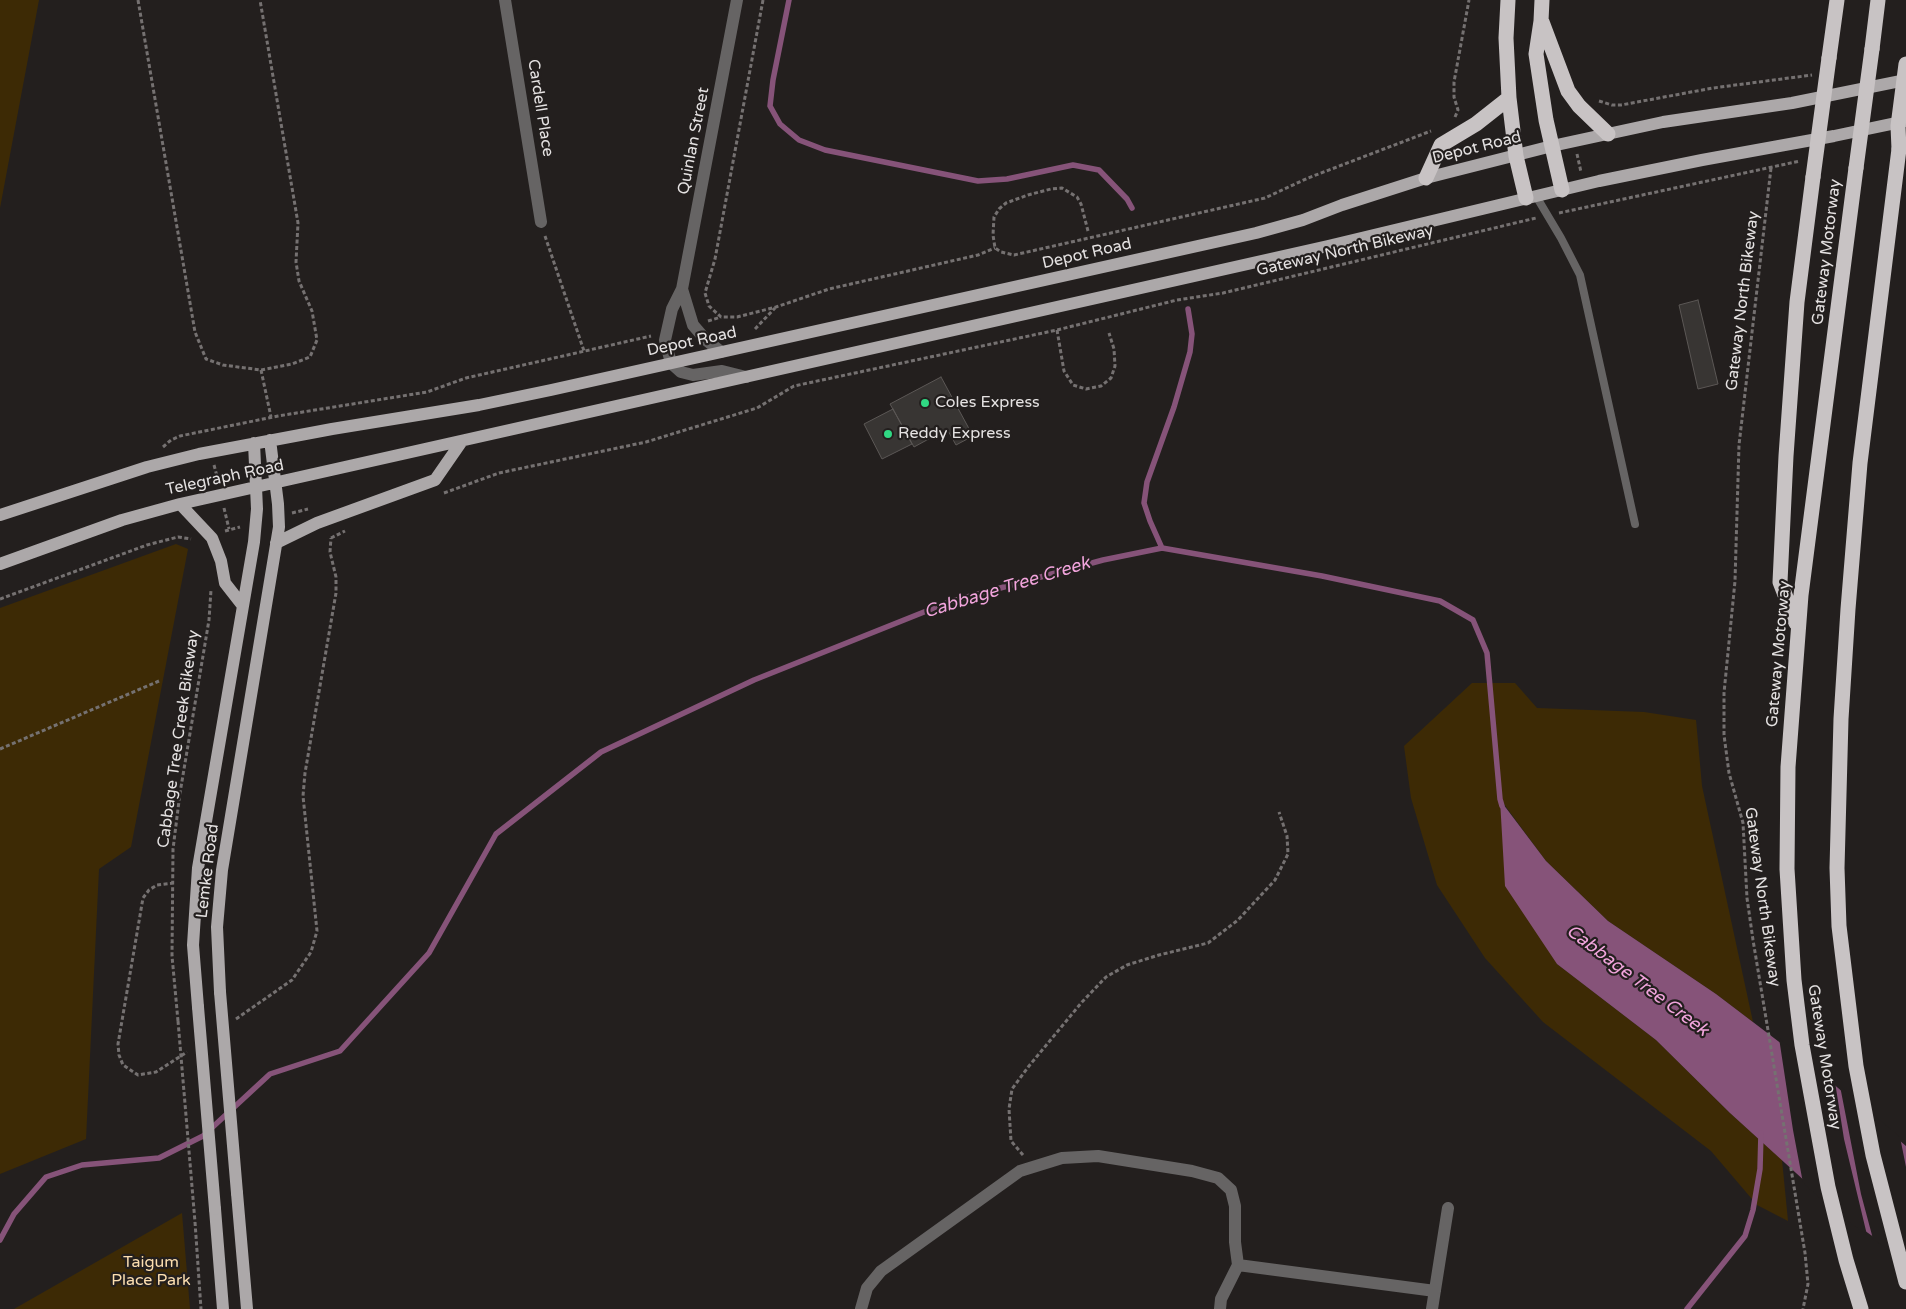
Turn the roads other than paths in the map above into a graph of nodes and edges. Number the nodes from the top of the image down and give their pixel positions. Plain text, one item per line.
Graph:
1 (505, 0) edge
2 (737, 0) edge
3 (1508, 0) edge
4 (1542, 0) edge
5 (1837, 0) edge
6 (1878, 0) edge
7 (1541, 21) junction
8 (1906, 64) edge
9 (1906, 80) edge
10 (1509, 98) junction
11 (1906, 120) edge
12 (1608, 134) junction
13 (1552, 146) junction
14 (1901, 148) edge
15 (1516, 156) junction
16 (1426, 178) junction
17 (1562, 190) junction
18 (1531, 197) junction
19 (541, 222) road end
20 (682, 289) junction
21 (721, 352) junction
22 (671, 362) junction
23 (746, 377) junction
24 (270, 440) junction
25 (462, 441) junction
26 (254, 443) junction
27 (276, 483) junction
28 (256, 488) junction
29 (180, 504) junction
30 (0, 515) edge
31 (1635, 524) dead end
32 (276, 543) junction
33 (0, 564) edge
34 (243, 606) junction
35 (1798, 626) junction
36 (1448, 1208) dead end
37 (1238, 1265) junction
38 (1906, 1282) edge
39 (1435, 1291) junction
40 (223, 1309) edge
41 (248, 1309) edge
42 (861, 1309) edge
43 (1220, 1309) edge
44 (1432, 1309) edge
45 (1861, 1309) edge

1 - 19 street, Cardell Place
2 - 20 street, Quinlan Street
3 - 10 highway
4 - 7 highway
5 - 35 highway, bridge
6 - 35 highway, Gateway Motorway, bridge
7 - 12 highway
7 - 13 highway
8 - 14 highway, Gateway Motorway, bridge
9 - 12 main road, Depot Road
10 - 15 highway
10 - 16 highway
11 - 17 main road
12 - 13 main road, Depot Road
13 - 15 main road, Depot Road
13 - 17 highway
14 - 38 highway, Gateway Motorway
15 - 16 main road, Depot Road
15 - 18 highway
16 - 21 main road, Depot Road
17 - 18 main road
18 - 23 main road
18 - 31 lane
20 - 21 street, Quinlan Street
20 - 22 street, Quinlan Street
21 - 22 main road, Depot Road
22 - 23 street
22 - 24 main road, Depot Road
23 - 25 main road
24 - 26 main road, Telegraph Road
24 - 27 main road, Lemke Road
25 - 27 main road, Telegraph Road
25 - 32 main road
26 - 28 main road, Lemke Road
26 - 30 main road, Telegraph Road
27 - 28 main road, Telegraph Road
27 - 32 main road, Lemke Road
28 - 29 main road, Telegraph Road
28 - 34 main road, Lemke Road
29 - 33 main road, Telegraph Road
29 - 34 main road
32 - 41 main road, Lemke Road, bridge
34 - 40 main road, Lemke Road, bridge
35 - 45 highway, Gateway Motorway
36 - 39 street
37 - 39 street
37 - 42 street
37 - 43 street
39 - 44 street

